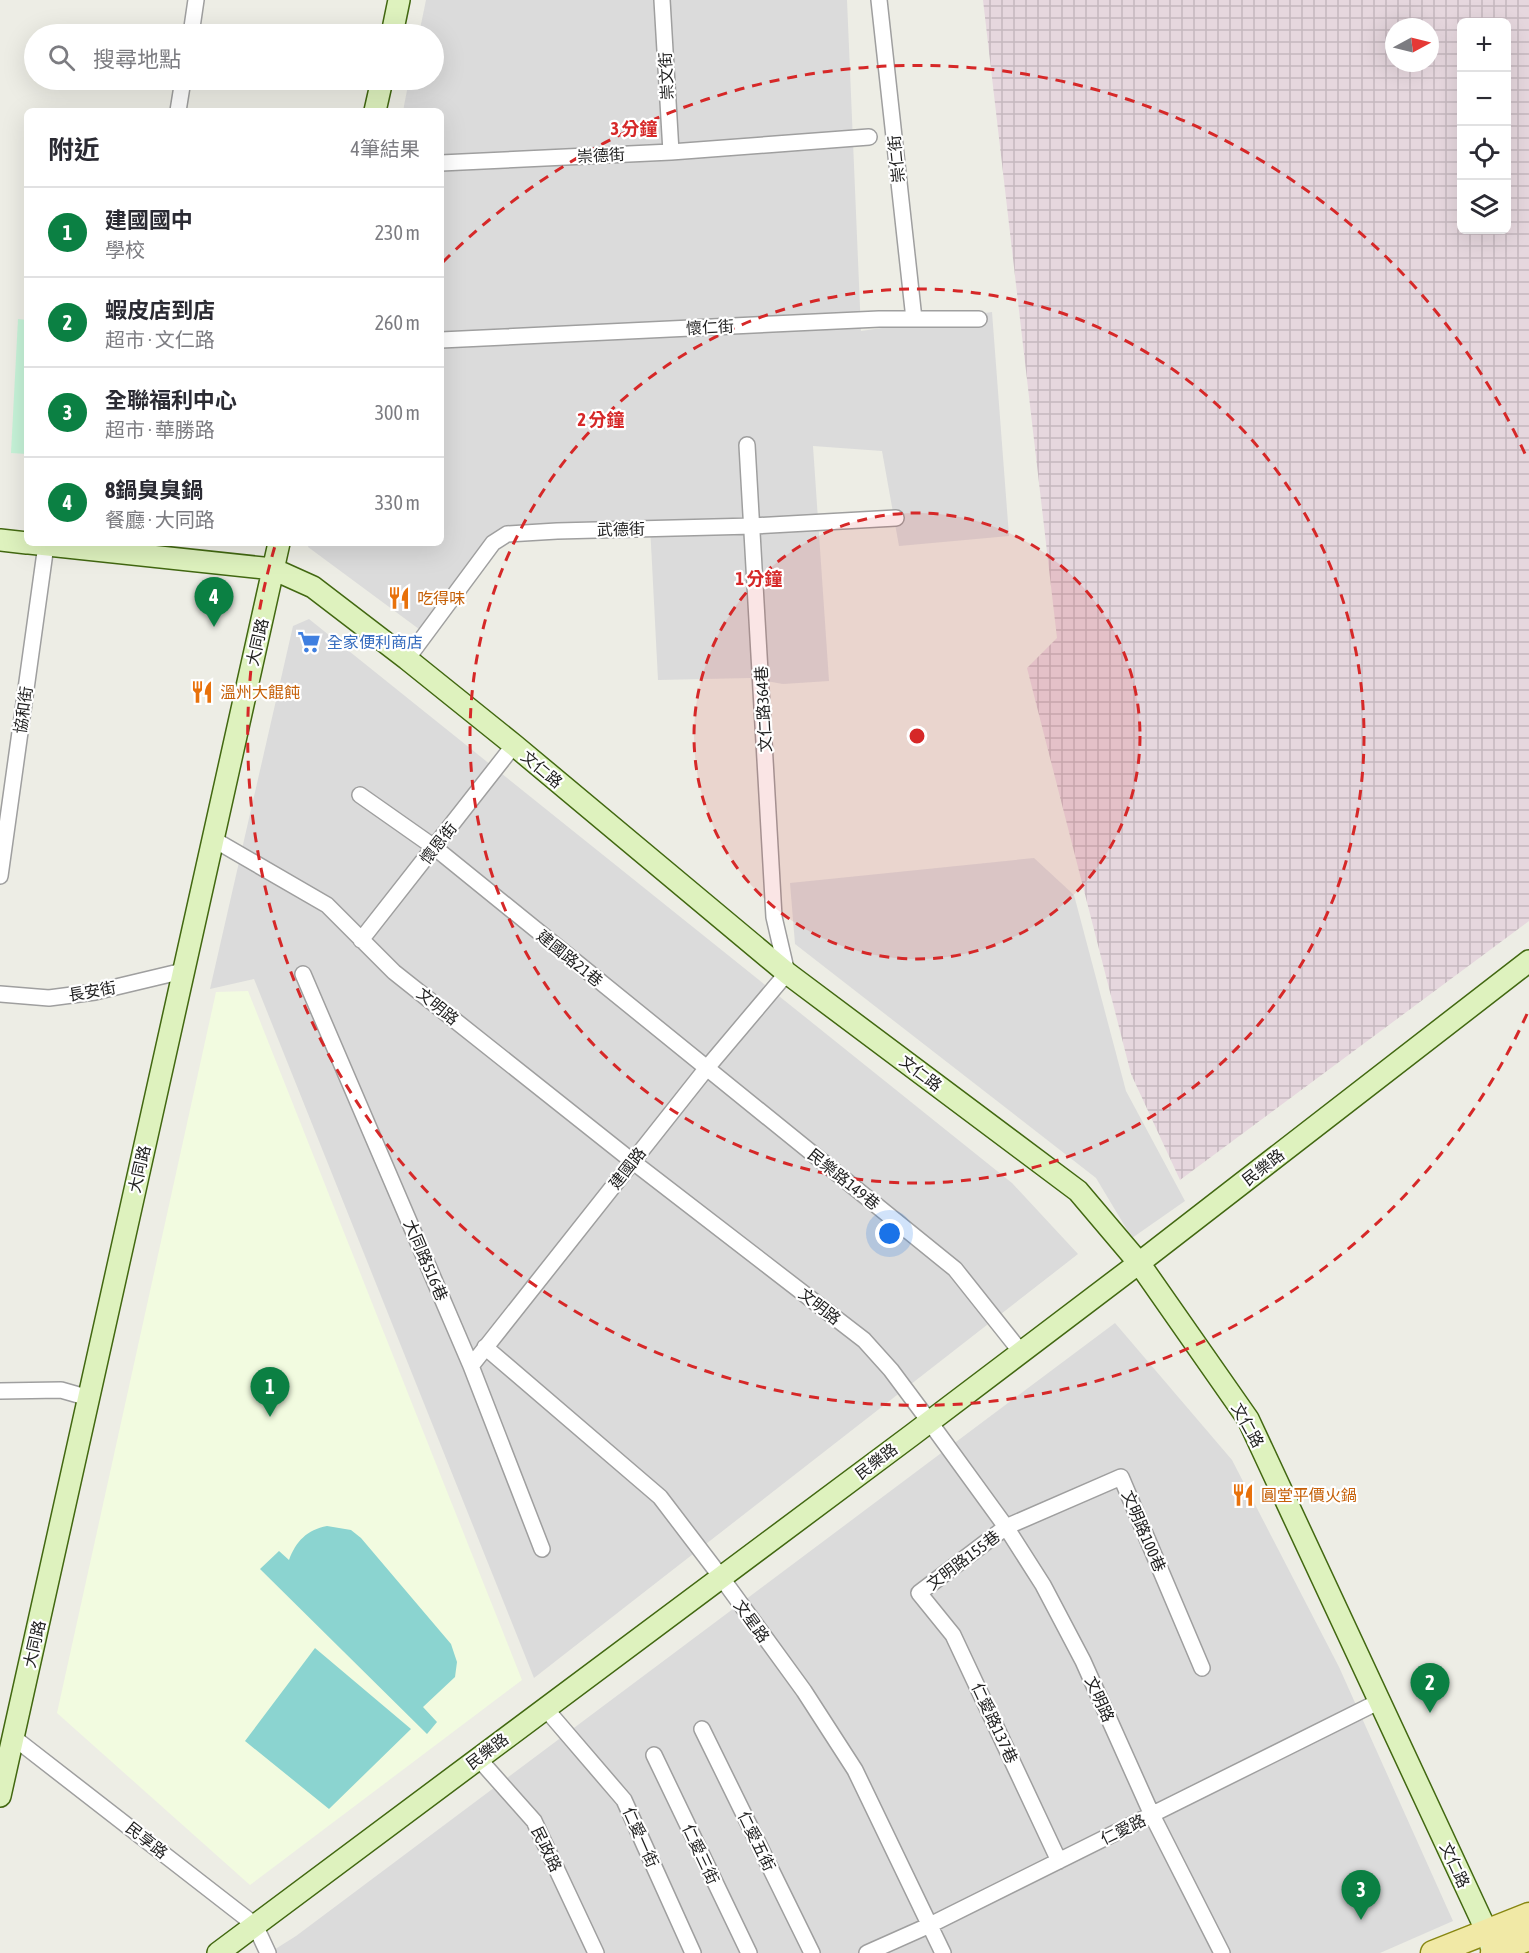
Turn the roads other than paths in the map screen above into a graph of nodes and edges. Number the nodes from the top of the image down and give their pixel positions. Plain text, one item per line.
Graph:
1 (196, 0) edge
2 (399, 0) edge
3 (662, 0) edge
4 (879, 0) edge
5 (192, 24) edge
6 (394, 24) edge
7 (181, 90) edge
8 (380, 90) edge
9 (178, 108) edge
10 (376, 108) edge
11 (869, 137) dead end
12 (670, 152) junction
13 (444, 163) edge
14 (914, 319) junction
15 (979, 319) dead end
16 (444, 340) edge
17 (747, 445) dead end
18 (896, 518) dead end
19 (753, 526) junction
20 (0, 540) edge
21 (24, 543) edge
22 (34, 546) edge
23 (54, 546) edge
24 (278, 546) edge
25 (273, 568) junction
26 (407, 659) junction
27 (514, 745) junction
28 (360, 795) dead end
29 (213, 839) junction
30 (434, 847) junction
31 (0, 871) edge
32 (0, 876) edge
33 (362, 940) junction
34 (1529, 961) edge
35 (183, 971) junction
36 (788, 973) junction
37 (303, 974) dead end
38 (0, 994) edge
39 (705, 1069) junction
40 (632, 1161) junction
41 (1139, 1263) junction
42 (485, 1347) junction
43 (1022, 1352) junction
44 (471, 1366) junction
45 (0, 1391) edge
46 (88, 1398) junction
47 (930, 1421) junction
48 (1006, 1527) junction
49 (542, 1549) dead end
50 (721, 1577) junction
51 (919, 1593) joint
52 (1202, 1668) dead end
53 (1378, 1702) junction
54 (545, 1708) junction
55 (702, 1729) dead end
56 (13, 1737) junction
57 (654, 1755) dead end
58 (478, 1758) junction
59 (0, 1796) edge
60 (1152, 1815) junction
61 (1059, 1861) junction
62 (1529, 1915) edge
63 (930, 1924) junction
64 (255, 1925) junction
65 (1529, 1938) edge
66 (1491, 1948) edge
67 (218, 1953) edge
68 (268, 1953) edge
69 (596, 1953) edge
70 (693, 1953) edge
71 (748, 1953) edge
72 (812, 1953) edge
73 (867, 1953) edge
74 (943, 1953) edge
75 (1222, 1953) edge
76 (1433, 1953) edge

1 - 5 street
2 - 6 main road
3 - 12 street, 崇文街
4 - 14 street, 崇仁街
7 - 9 street
8 - 10 main road
11 - 12 street, 崇德街
12 - 13 street, 崇德街
14 - 15 street, 懷仁街
14 - 16 street, 懷仁街
17 - 19 street, 文仁路364巷
18 - 19 street, 武德街
19 - 26 street, 武德街
19 - 36 street, 文仁路364巷
20 - 21 main road, 文仁路
22 - 31 street, 協和街
23 - 25 main road, 文仁路
24 - 25 main road, 大同路
25 - 26 main road, 文仁路
25 - 29 main road, 大同路
26 - 27 main road, 文仁路
27 - 30 street, 懷恩街
27 - 36 main road, 文仁路
28 - 30 street, 建國路21巷
29 - 33 street, 文明路
29 - 35 main road, 大同路
30 - 33 street, 懷恩街
30 - 39 street, 建國路21巷
31 - 32 street, 協和街
33 - 40 street, 文明路
34 - 41 main road, 民樂路
35 - 38 street, 長安街
35 - 46 main road, 大同路
36 - 39 street, 建國路
36 - 41 main road, 文仁路
37 - 44 street, 大同路516巷
39 - 40 street, 建國路
39 - 43 street, 民樂路149巷
40 - 42 street, 建國路
40 - 47 street, 文明路
41 - 43 main road, 民樂路
41 - 53 main road, 文仁路
42 - 44 street, 建國路
42 - 50 street, 文星路
43 - 47 main road, 民樂路
44 - 49 street, 大同路516巷
45 - 46 street
46 - 56 main road, 大同路
47 - 48 street, 文明路
47 - 50 main road, 民樂路
48 - 51 street, 文明路155巷
48 - 52 street, 文明路100巷
48 - 60 street, 文明路
50 - 54 main road, 民樂路
50 - 63 street, 文星路
51 - 61 street, 仁愛路137巷
53 - 60 street, 仁愛路
53 - 66 main road, 文仁路
54 - 58 main road, 民樂路
54 - 70 street, 仁愛一街
55 - 72 street, 仁愛五街
56 - 59 main road, 大同路
56 - 64 street, 民享路
57 - 71 street, 仁愛三街
58 - 64 main road, 民樂路
58 - 69 street, 民政路
60 - 61 street, 仁愛路
60 - 75 street, 文明路
61 - 63 street, 仁愛路
62 - 66 main road
63 - 73 street, 仁愛路
63 - 74 street, 文星路
64 - 67 main road, 民樂路
64 - 68 street, 民享路
65 - 66 main road
66 - 76 main road

